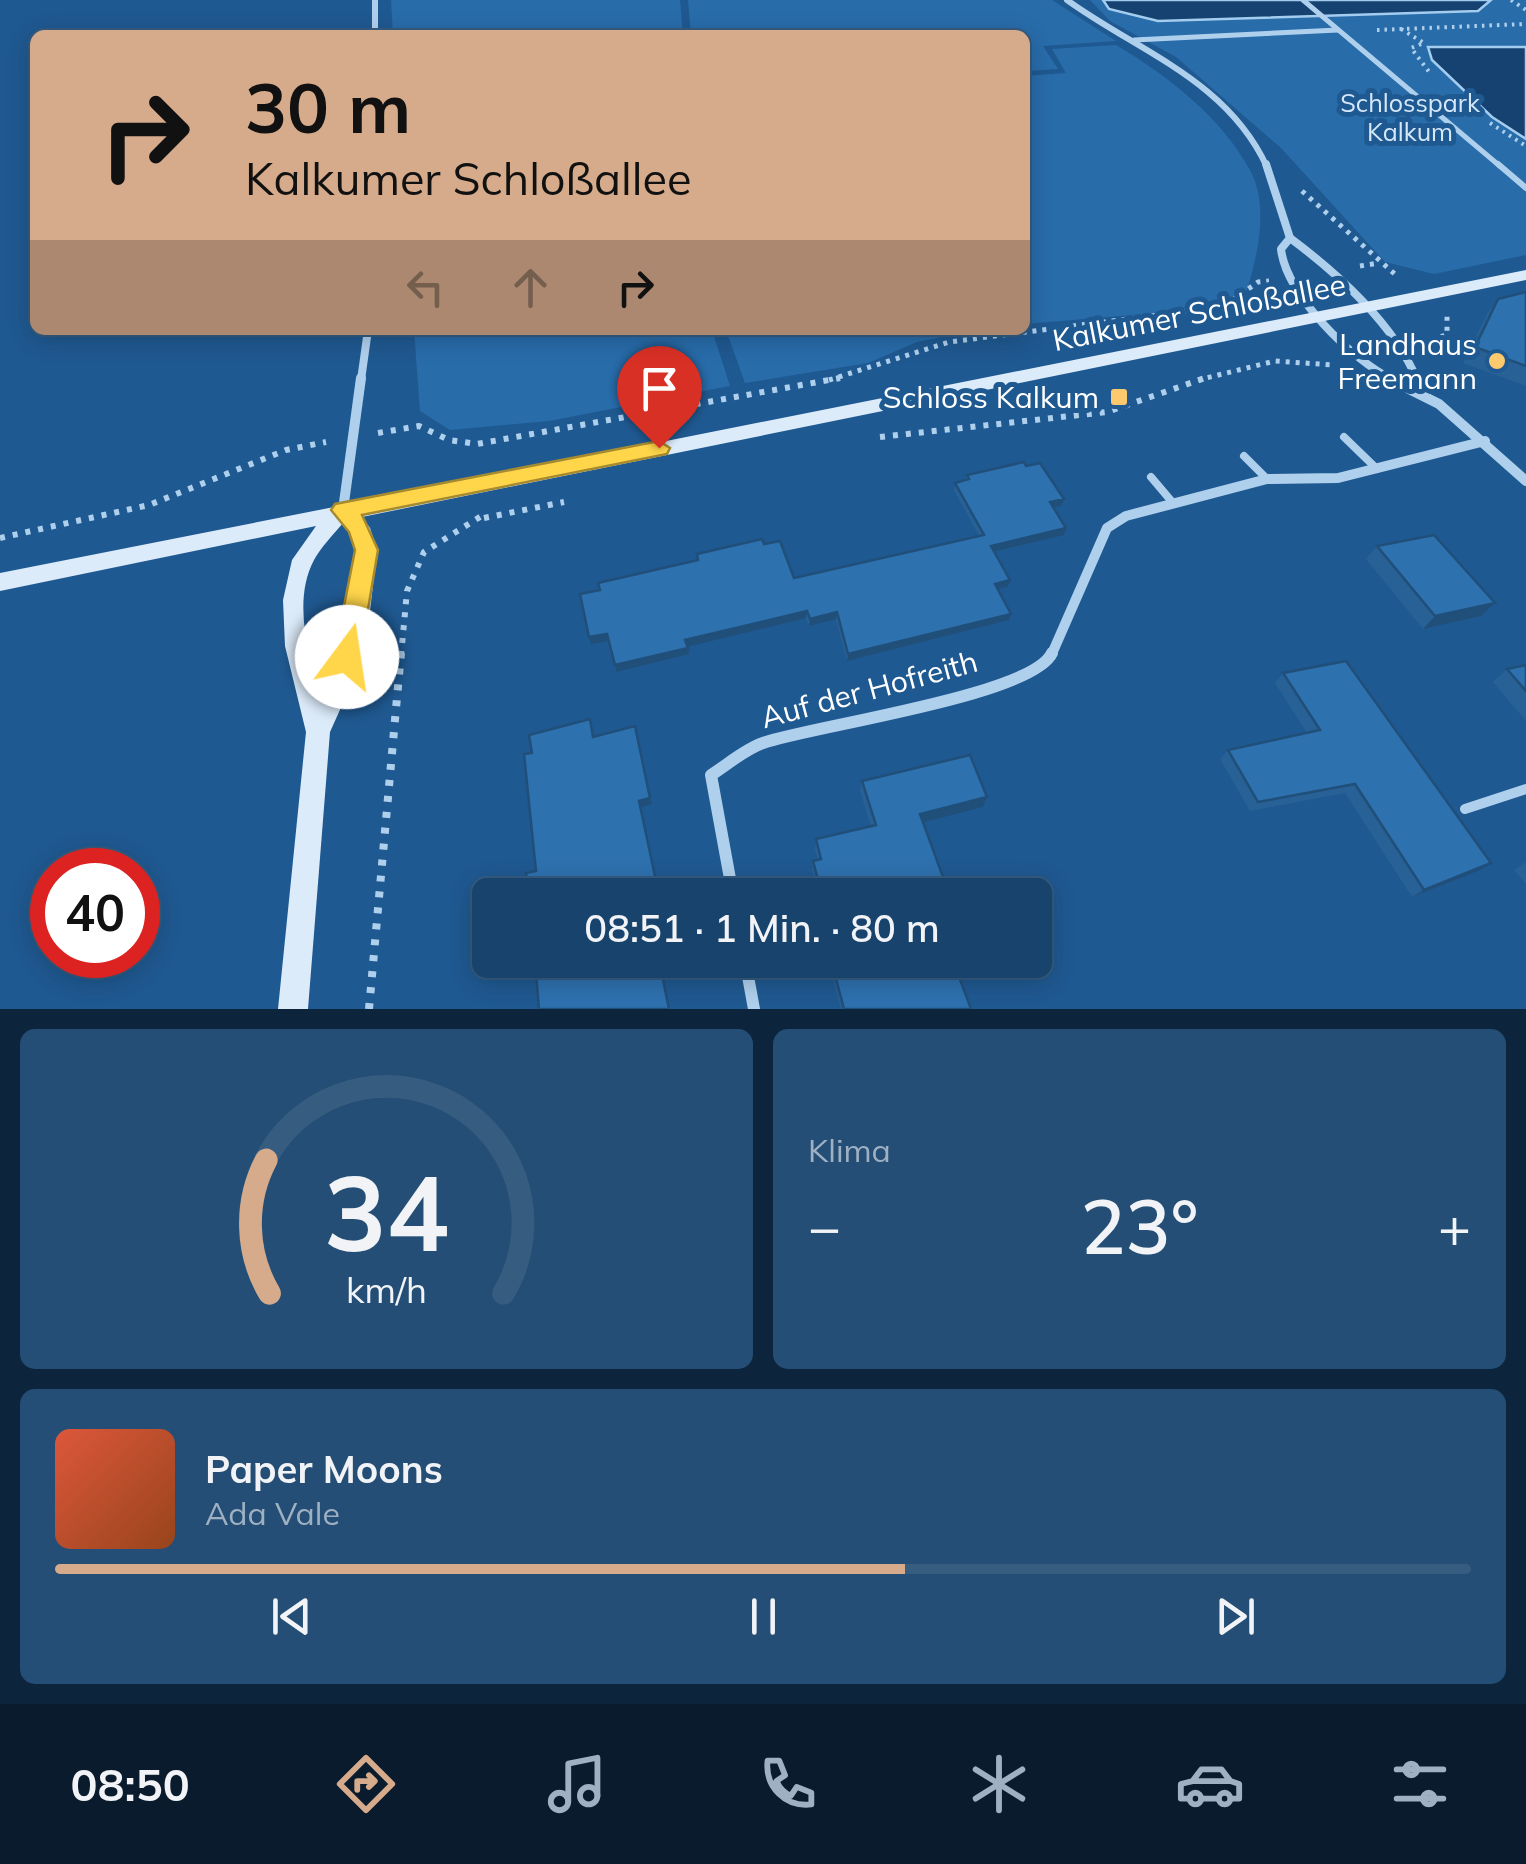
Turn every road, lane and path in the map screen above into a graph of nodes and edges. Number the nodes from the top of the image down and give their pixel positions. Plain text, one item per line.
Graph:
1 (375, 0) edge
2 (1068, 0) edge
3 (1303, 0) edge
4 (1511, 0) edge
5 (1526, 10) edge
6 (1526, 24) edge
7 (1401, 29) junction
8 (376, 30) edge
9 (1338, 30) junction
10 (1134, 40) junction
11 (1441, 82) dead end
12 (1488, 122) dead end
13 (1526, 146) edge
14 (1270, 166) junction
15 (1526, 188) edge
16 (1290, 238) junction
17 (1379, 263) dead end
18 (1526, 275) edge
19 (1258, 282) dead end
20 (1364, 310) junction
21 (1450, 316) dead end
22 (1319, 319) junction
23 (1030, 331) edge
24 (367, 335) edge
25 (1002, 335) edge
26 (1402, 352) junction
27 (1359, 360) junction
28 (1420, 391) junction
29 (356, 437) junction
30 (1344, 437) dead end
31 (865, 439) dead end
32 (1485, 441) junction
33 (477, 444) junction
34 (1244, 456) dead end
35 (1377, 469) junction
36 (1151, 477) dead end
37 (1267, 479) junction
38 (1526, 481) edge
39 (480, 483) junction
40 (572, 500) dead end
41 (1174, 504) junction
42 (343, 510) junction
43 (484, 518) junction
44 (0, 538) edge
45 (0, 582) edge
46 (318, 732) junction
47 (1526, 789) edge
48 (1464, 808) dead end
49 (730, 878) edge
50 (748, 978) edge
51 (293, 1009) edge
52 (369, 1009) edge
53 (754, 1009) edge

1 - 8 street
2 - 10 street
3 - 9 lane
4 - 5 path
6 - 7 path
7 - 9 path
7 - 11 path
9 - 10 lane
9 - 15 lane
10 - 14 street
12 - 13 path
14 - 16 street
14 - 17 path
16 - 20 street
16 - 22 street
18 - 20 main road, Kalkumer Schloßallee
19 - 23 path
20 - 22 main road, Kalkumer Schloßallee
20 - 26 street
21 - 26 path
22 - 27 street
22 - 39 main road, Kalkumer Schloßallee
24 - 29 street
25 - 33 path
26 - 28 street
27 - 28 street
27 - 31 path
28 - 32 street
29 - 33 path
29 - 42 street
29 - 44 path
30 - 35 lane
32 - 35 street, Auf der Hofreith
32 - 38 street
33 - 39 path
34 - 37 lane
35 - 37 street, Auf der Hofreith
36 - 41 lane
37 - 41 street, Auf der Hofreith
39 - 42 main road, Kalkumer Schloßallee
39 - 43 path
40 - 43 path
41 - 49 street, Auf der Hofreith
42 - 45 main road, Kalkumer Schloßallee
42 - 46 main road
42 - 46 main road
43 - 52 path
46 - 51 main road
47 - 48 lane
50 - 53 street

